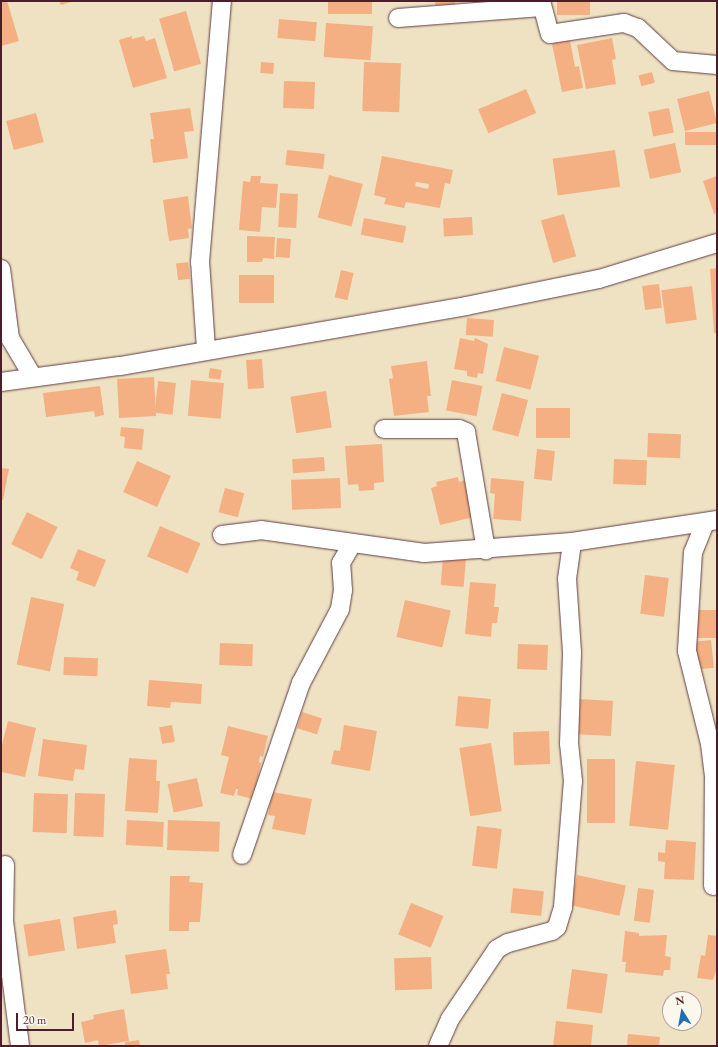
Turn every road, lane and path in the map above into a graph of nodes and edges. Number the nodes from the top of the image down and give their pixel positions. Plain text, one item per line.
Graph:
1 (222, 1) edge
2 (542, 4) edge
3 (398, 18) dead end
4 (717, 65) edge
5 (717, 244) edge
6 (1, 269) edge
7 (206, 349) junction
8 (32, 377) junction
9 (1, 382) edge
10 (384, 429) dead end
11 (711, 522) edge
12 (222, 535) dead end
13 (572, 542) junction
14 (352, 544) junction
15 (486, 550) junction
16 (712, 735) edge
17 (242, 855) dead end
18 (5, 865) dead end
19 (713, 886) dead end
20 (20, 1046) edge
21 (438, 1046) edge

1 - 7 street
2 - 3 street
2 - 4 street
5 - 7 street
6 - 8 street
7 - 8 street
8 - 9 street
10 - 15 street
11 - 13 street
11 - 16 street
12 - 14 street
13 - 15 street
13 - 21 street
14 - 15 street
14 - 17 street
16 - 19 street
18 - 20 street

